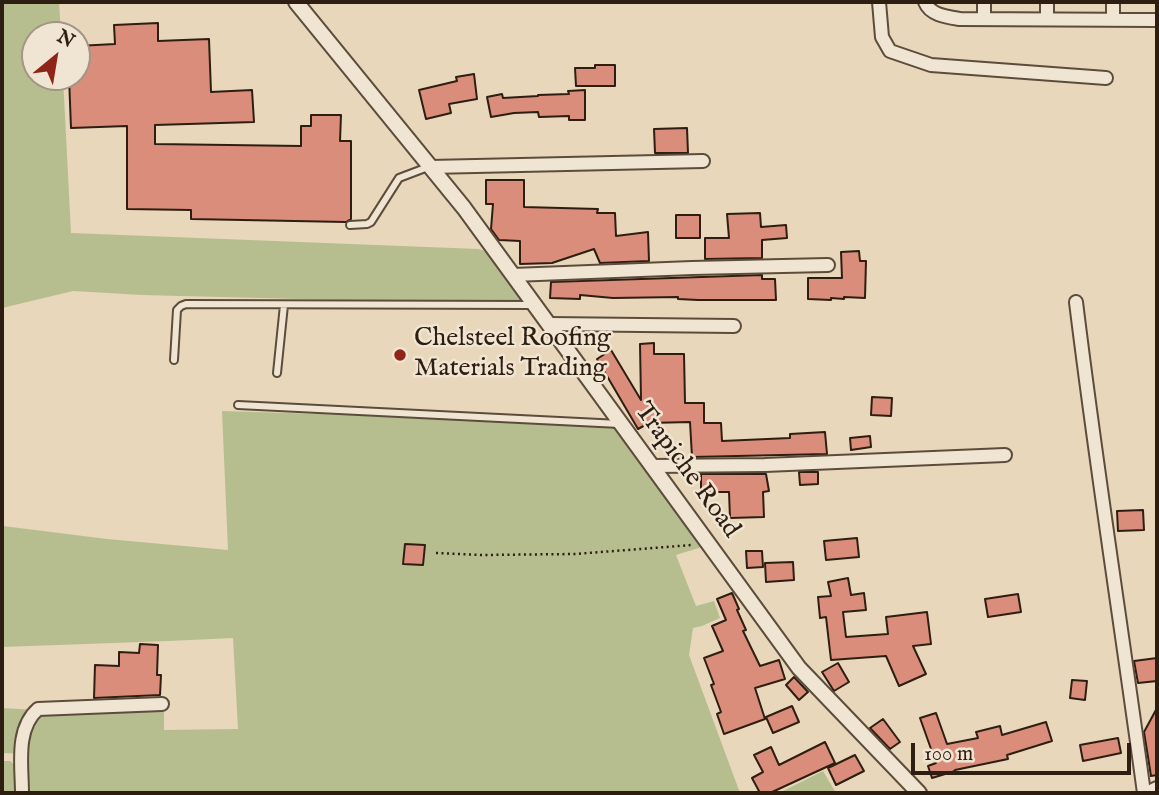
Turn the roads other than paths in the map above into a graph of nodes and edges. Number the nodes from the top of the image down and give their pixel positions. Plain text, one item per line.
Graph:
1 (296, 2) edge
2 (879, 2) edge
3 (925, 2) edge
4 (984, 2) edge
5 (1047, 2) edge
6 (1113, 2) edge
7 (984, 19) junction
8 (1047, 19) junction
9 (1113, 20) junction
10 (1157, 20) edge
11 (1106, 78) dead end
12 (703, 161) dead end
13 (430, 167) junction
14 (350, 225) dead end
15 (828, 265) dead end
16 (513, 275) junction
17 (1076, 303) dead end
18 (284, 305) junction
19 (535, 305) junction
20 (549, 324) junction
21 (734, 326) dead end
22 (174, 360) dead end
23 (277, 373) dead end
24 (237, 405) dead end
25 (621, 424) junction
26 (1005, 455) dead end
27 (652, 466) junction
28 (162, 704) dead end
29 (1157, 789) edge
30 (22, 793) edge
31 (919, 793) edge
32 (1146, 793) edge

1 - 13 street, Trapiche Road
2 - 11 street
3 - 7 street
4 - 7 street
5 - 8 street
6 - 9 street
7 - 8 street
8 - 9 street
9 - 10 street
12 - 13 street
13 - 14 lane
13 - 16 street, Trapiche Road
15 - 16 street
16 - 19 street, Trapiche Road
17 - 32 street
18 - 19 lane
18 - 22 lane
18 - 23 lane
19 - 20 street, Trapiche Road
20 - 21 street
20 - 25 street, Trapiche Road
24 - 25 lane
25 - 27 street, Trapiche Road
26 - 27 street
27 - 31 street, Trapiche Road
28 - 30 street
29 - 32 street

